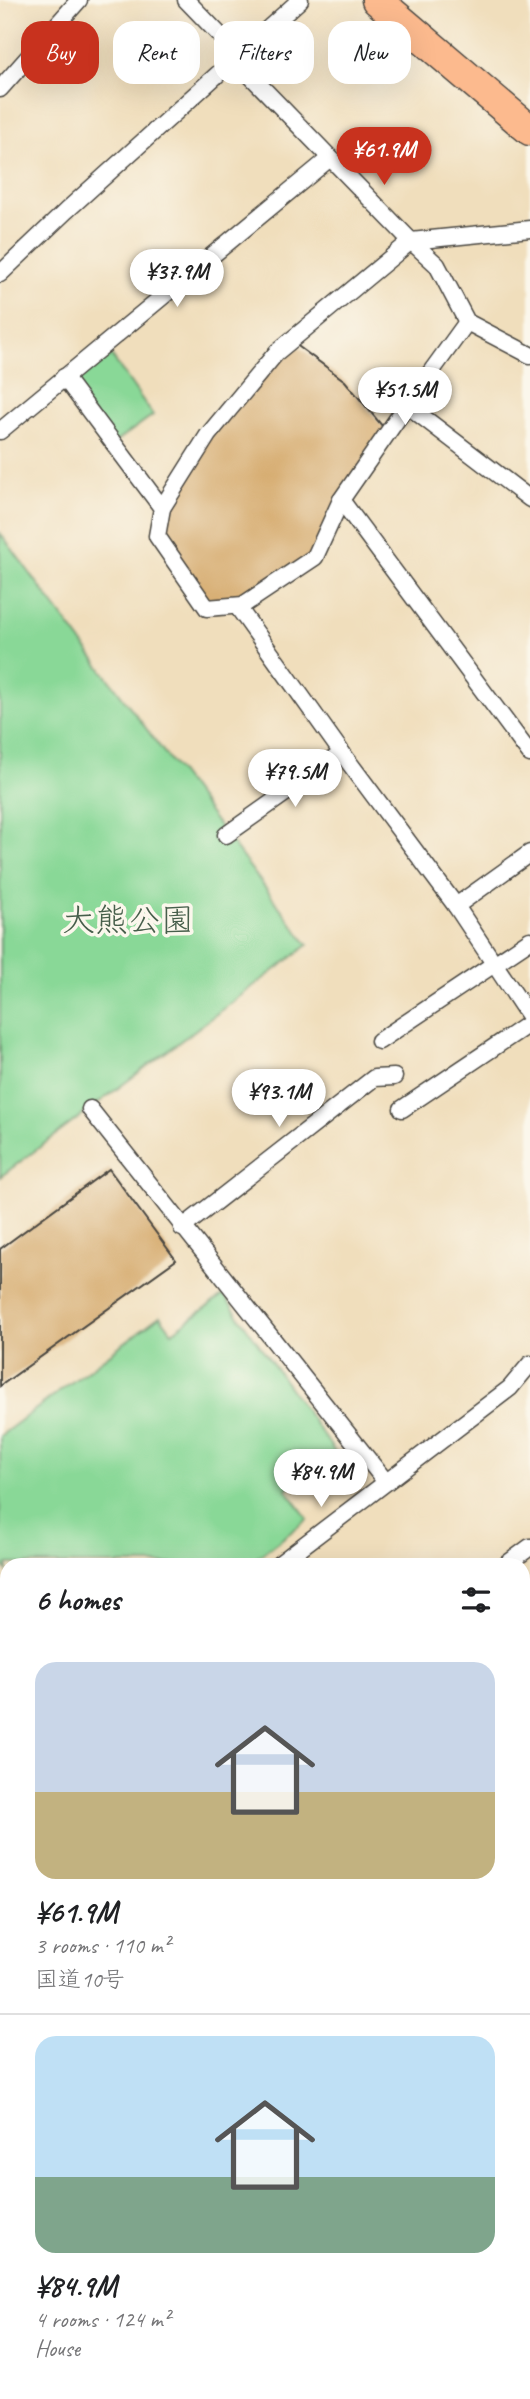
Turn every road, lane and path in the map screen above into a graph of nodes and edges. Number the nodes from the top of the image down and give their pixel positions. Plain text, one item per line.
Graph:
1 (79, 0) edge
2 (186, 0) edge
3 (300, 0) edge
4 (377, 0) edge
5 (404, 0) edge
6 (278, 21) edge
7 (214, 29) edge
8 (214, 79) edge
9 (259, 84) edge
10 (0, 89) edge
11 (530, 106) edge
12 (530, 130) edge
13 (330, 158) junction
14 (530, 229) edge
15 (411, 242) junction
16 (0, 274) edge
17 (467, 322) junction
18 (530, 355) edge
19 (64, 377) junction
20 (407, 405) junction
21 (0, 431) edge
22 (530, 499) edge
23 (341, 500) junction
24 (162, 508) junction
25 (237, 606) junction
26 (342, 753) junction
27 (530, 754) edge
28 (226, 835) dead end
29 (530, 853) edge
30 (456, 906) junction
31 (530, 940) edge
32 (494, 965) junction
33 (530, 1024) edge
34 (379, 1041) dead end
35 (394, 1077) dead end
36 (402, 1108) dead end
37 (90, 1109) dead end
38 (182, 1228) junction
39 (530, 1364) edge
40 (386, 1482) junction
41 (530, 1548) edge
42 (287, 1558) edge
43 (516, 1558) edge

1 - 10 street
2 - 7 street
3 - 6 street
4 - 12 highway
5 - 11 highway
8 - 16 street
9 - 13 street
13 - 15 street
13 - 19 street
14 - 15 street
15 - 17 street
15 - 24 street
17 - 18 street
17 - 20 street
19 - 21 street
19 - 24 street
20 - 22 street
20 - 23 street
23 - 25 street
23 - 27 street
24 - 25 street
25 - 26 street
26 - 28 street
26 - 30 street
29 - 30 street
30 - 32 street
31 - 32 street
32 - 33 street
32 - 34 street
33 - 36 street
35 - 38 street
37 - 38 street
38 - 40 street
39 - 40 street
40 - 42 street
41 - 43 street

